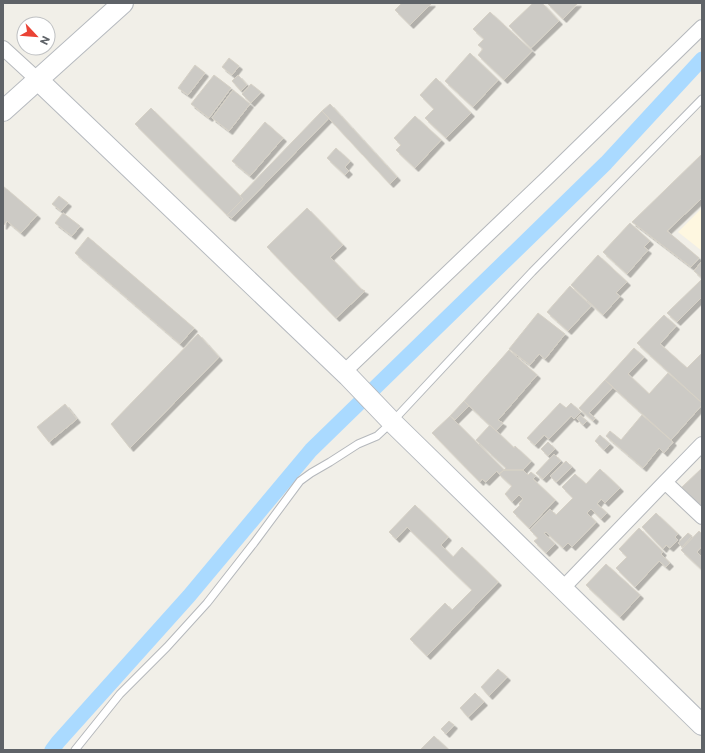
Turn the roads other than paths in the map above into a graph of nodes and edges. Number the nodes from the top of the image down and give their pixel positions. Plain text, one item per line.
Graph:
1 (123, 3) edge
2 (702, 26) edge
3 (3, 48) edge
4 (38, 80) junction
5 (702, 99) edge
6 (3, 111) edge
7 (346, 374) junction
8 (390, 420) junction
9 (702, 444) edge
10 (665, 482) junction
11 (702, 517) edge
12 (562, 589) junction
13 (702, 725) edge
14 (75, 750) edge

1 - 4 street
2 - 7 street
3 - 4 street
4 - 6 street
4 - 7 street
5 - 8 lane
7 - 8 street
8 - 12 street
8 - 14 lane
9 - 10 street
10 - 11 street
10 - 12 street
12 - 13 street

